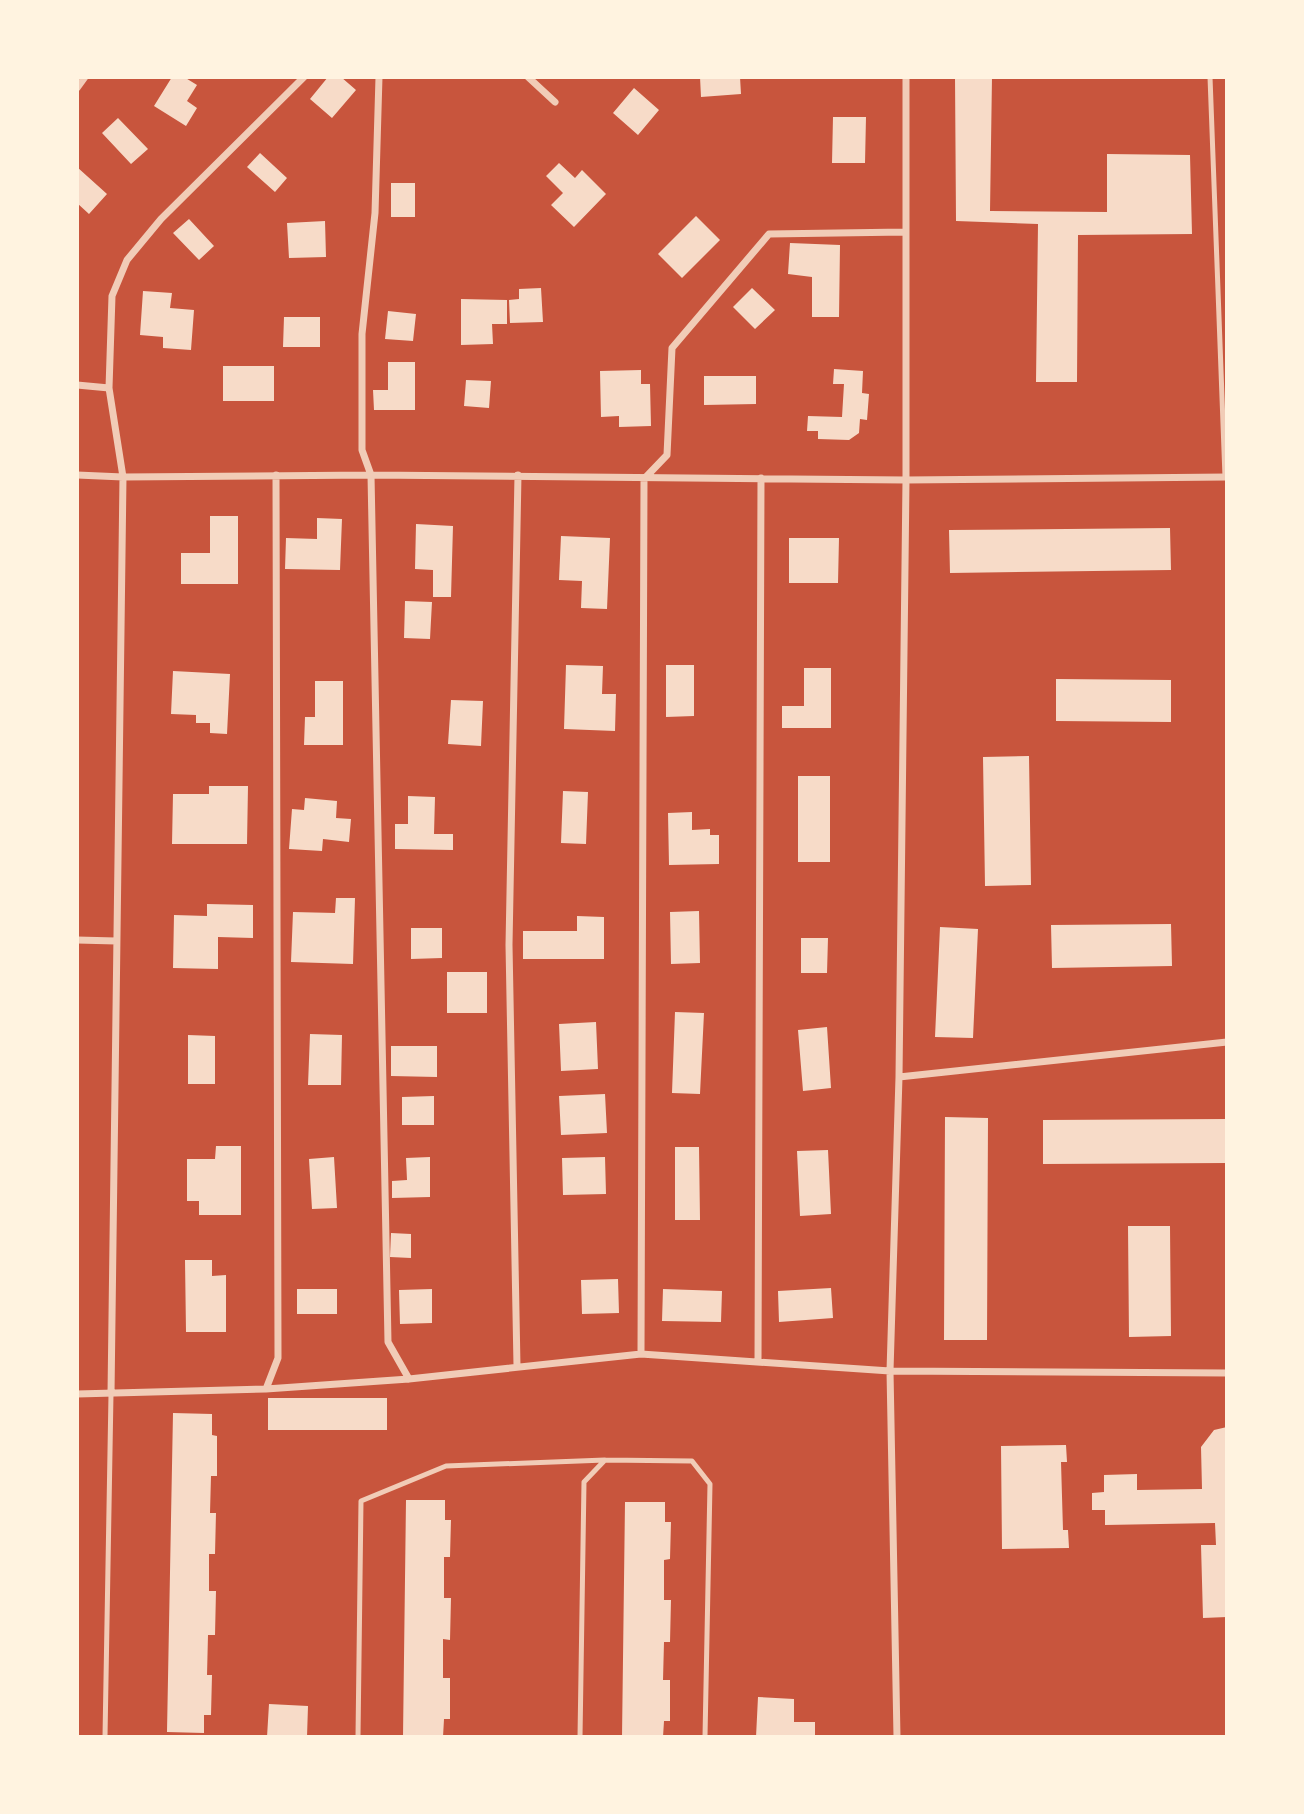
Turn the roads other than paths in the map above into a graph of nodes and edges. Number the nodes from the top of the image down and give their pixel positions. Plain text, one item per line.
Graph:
1 (85, 77) edge
2 (304, 77) edge
3 (379, 77) edge
4 (528, 77) edge
5 (906, 77) edge
6 (1210, 77) edge
7 (77, 88) edge
8 (555, 102) dead end
9 (905, 232) junction
10 (77, 385) edge
11 (109, 388) junction
12 (77, 475) edge
13 (276, 475) junction
14 (371, 475) junction
15 (517, 475) junction
16 (123, 477) junction
17 (1226, 477) edge
18 (761, 478) junction
19 (644, 479) junction
20 (906, 480) junction
21 (77, 940) edge
22 (116, 941) junction
23 (1227, 1042) edge
24 (899, 1077) junction
25 (641, 1354) junction
26 (758, 1362) junction
27 (517, 1366) junction
28 (890, 1371) junction
29 (1227, 1374) edge
30 (409, 1379) junction
31 (266, 1389) junction
32 (77, 1394) edge
33 (111, 1394) junction
34 (605, 1460) junction
35 (105, 1737) edge
36 (358, 1737) edge
37 (580, 1737) edge
38 (705, 1737) edge
39 (897, 1737) edge

1 - 7 street
2 - 11 street
3 - 14 street
4 - 8 street
5 - 9 street
6 - 17 lane
9 - 19 street
9 - 20 street
10 - 11 street
11 - 16 street
12 - 16 street
13 - 14 street
13 - 16 street
13 - 31 street
14 - 15 street
14 - 30 street
15 - 19 street
15 - 27 street
16 - 22 street
17 - 20 street
18 - 19 street
18 - 20 street
18 - 26 street
19 - 25 street
20 - 24 street
21 - 22 street
22 - 33 street
23 - 24 street
24 - 28 street
25 - 26 street
25 - 27 street
26 - 28 street
27 - 30 street
28 - 29 street
28 - 39 street
30 - 31 street
31 - 33 street
32 - 33 street
33 - 35 lane
34 - 36 lane
34 - 37 lane
34 - 38 lane

